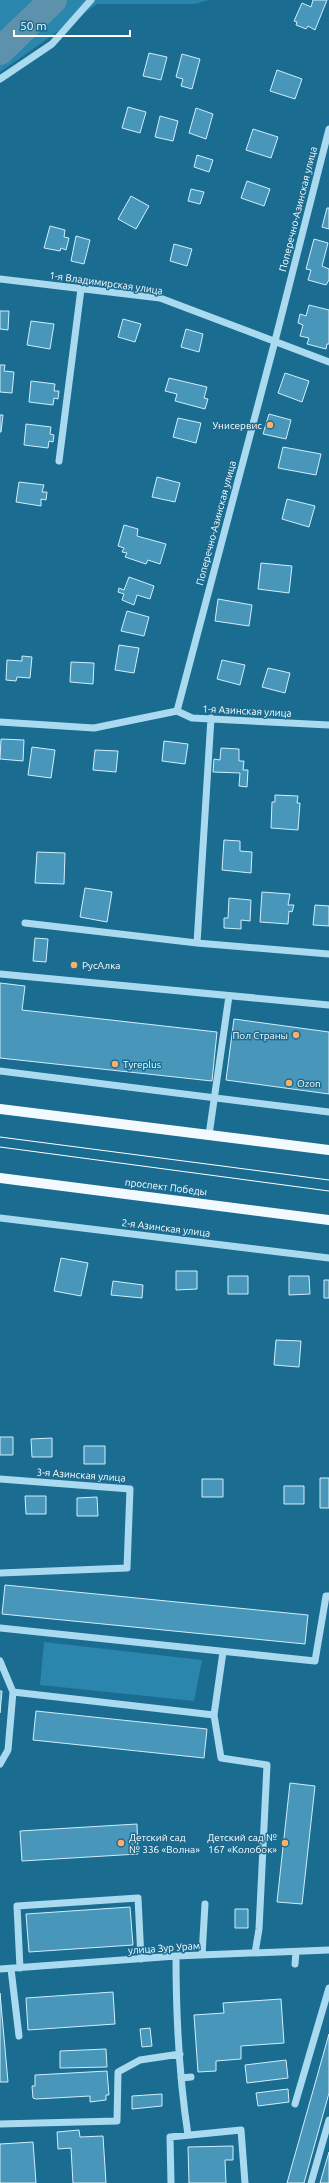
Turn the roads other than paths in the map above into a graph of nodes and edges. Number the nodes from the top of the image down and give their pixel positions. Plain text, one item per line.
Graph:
1 (91, 0) edge
2 (0, 79) edge
3 (329, 129) edge
4 (0, 279) edge
5 (81, 289) junction
6 (275, 341) junction
7 (329, 362) edge
8 (60, 461) dead end
9 (177, 711) junction
10 (211, 718) junction
11 (0, 722) edge
12 (329, 725) edge
13 (25, 923) dead end
14 (196, 943) junction
15 (329, 954) edge
16 (0, 974) edge
17 (229, 996) junction
18 (329, 1005) edge
19 (0, 1071) edge
20 (215, 1098) junction
21 (0, 1109) edge
22 (329, 1112) edge
23 (209, 1135) junction
24 (329, 1150) edge
25 (0, 1178) edge
26 (0, 1218) edge
27 (329, 1220) edge
28 (329, 1258) edge
29 (0, 1479) edge
30 (0, 1573) edge
31 (328, 1596) edge
32 (0, 1628) edge
33 (223, 1652) junction
34 (0, 1661) edge
35 (13, 1692) junction
36 (214, 1715) junction
37 (0, 1764) edge
38 (205, 1904) dead end
39 (329, 1950) edge
40 (296, 1952) junction
41 (256, 1953) junction
42 (202, 1955) junction
43 (176, 1956) junction
44 (142, 1959) junction
45 (295, 1964) dead end
46 (20, 1968) junction
47 (11, 1969) junction
48 (0, 1970) edge
49 (176, 1988) junction
50 (185, 1988) dead end
51 (329, 1988) edge
52 (19, 2036) dead end
53 (180, 2054) junction
54 (191, 2077) dead end
55 (181, 2078) junction
56 (295, 2104) dead end
57 (329, 2120) edge
58 (0, 2124) edge
59 (188, 2135) junction
60 (171, 2183) edge
61 (245, 2183) edge
62 (311, 2183) edge

1 - 2 street
3 - 6 street, Поперечно-Азинская улица
4 - 5 street, 1-я Владимирская улица
5 - 6 street, 1-я Владимирская улица
5 - 8 street
6 - 7 street
6 - 9 street, Поперечно-Азинская улица
9 - 10 street, 1-я Азинская улица
9 - 11 street
10 - 12 street, 1-я Азинская улица
10 - 14 street
13 - 14 street
14 - 15 street
16 - 17 street
17 - 18 street
17 - 20 street
19 - 20 street
20 - 22 street
20 - 23 street
21 - 23 main road
23 - 24 main road
25 - 27 main road, проспект Победы
26 - 28 street, 2-я Азинская улица
29 - 30 street, 3-я Азинская улица
31 - 33 street
32 - 33 street
33 - 36 street
34 - 35 street
35 - 36 street
35 - 37 street
36 - 41 street
38 - 42 street
39 - 40 street, улица Зур Урам
40 - 41 street, улица Зур Урам
40 - 45 street
41 - 42 street, улица Зур Урам
42 - 43 street, улица Зур Урам
43 - 44 street, улица Зур Урам
43 - 49 street
44 - 46 street, улица Зур Урам
44 - 46 street
46 - 47 street, улица Зур Урам
47 - 48 street, улица Зур Урам
47 - 52 street
49 - 50 street
49 - 53 street
51 - 56 street
53 - 55 street
53 - 58 street
54 - 55 street
55 - 59 street
57 - 62 street
59 - 60 street
59 - 61 street

